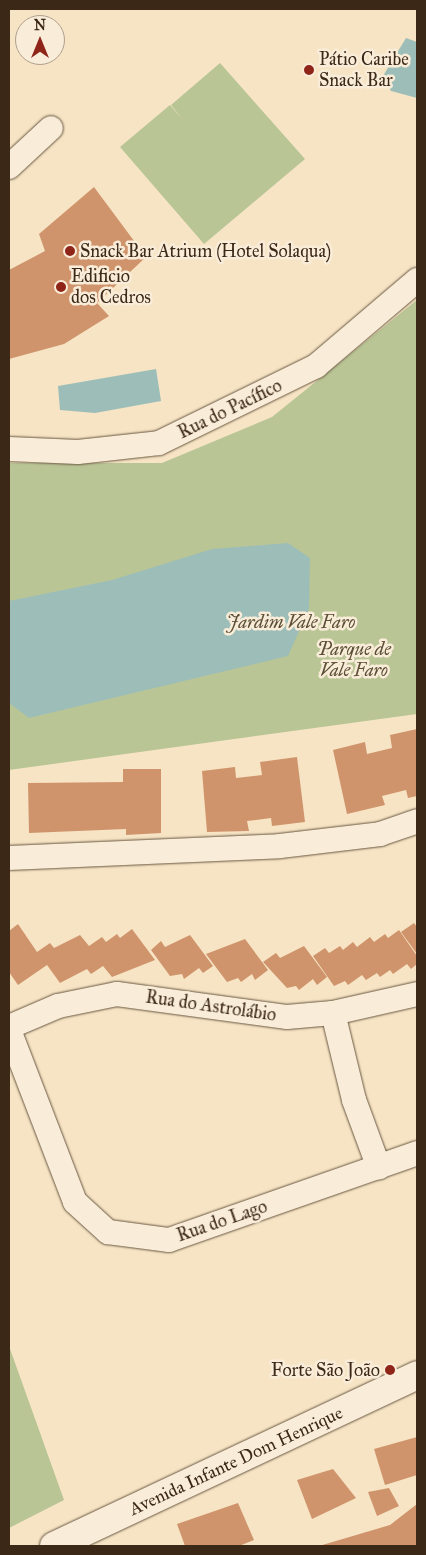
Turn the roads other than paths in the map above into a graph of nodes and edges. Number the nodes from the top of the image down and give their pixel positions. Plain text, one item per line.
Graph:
1 (51, 128) dead end
2 (9, 168) edge
3 (417, 280) edge
4 (9, 449) edge
5 (417, 821) edge
6 (9, 858) edge
7 (417, 994) edge
8 (333, 1013) junction
9 (9, 1029) edge
10 (417, 1153) edge
11 (379, 1168) junction
12 (417, 1375) edge
13 (54, 1546) edge

1 - 2 street
3 - 4 street, Rua do Pacífico
5 - 6 street
7 - 8 street, Rua do Astrolábio
8 - 9 street, Rua do Astrolábio
8 - 11 street
9 - 11 street, Rua do Lago
10 - 11 street, Rua do Lago
12 - 13 street, Avenida Infante Dom Henrique

